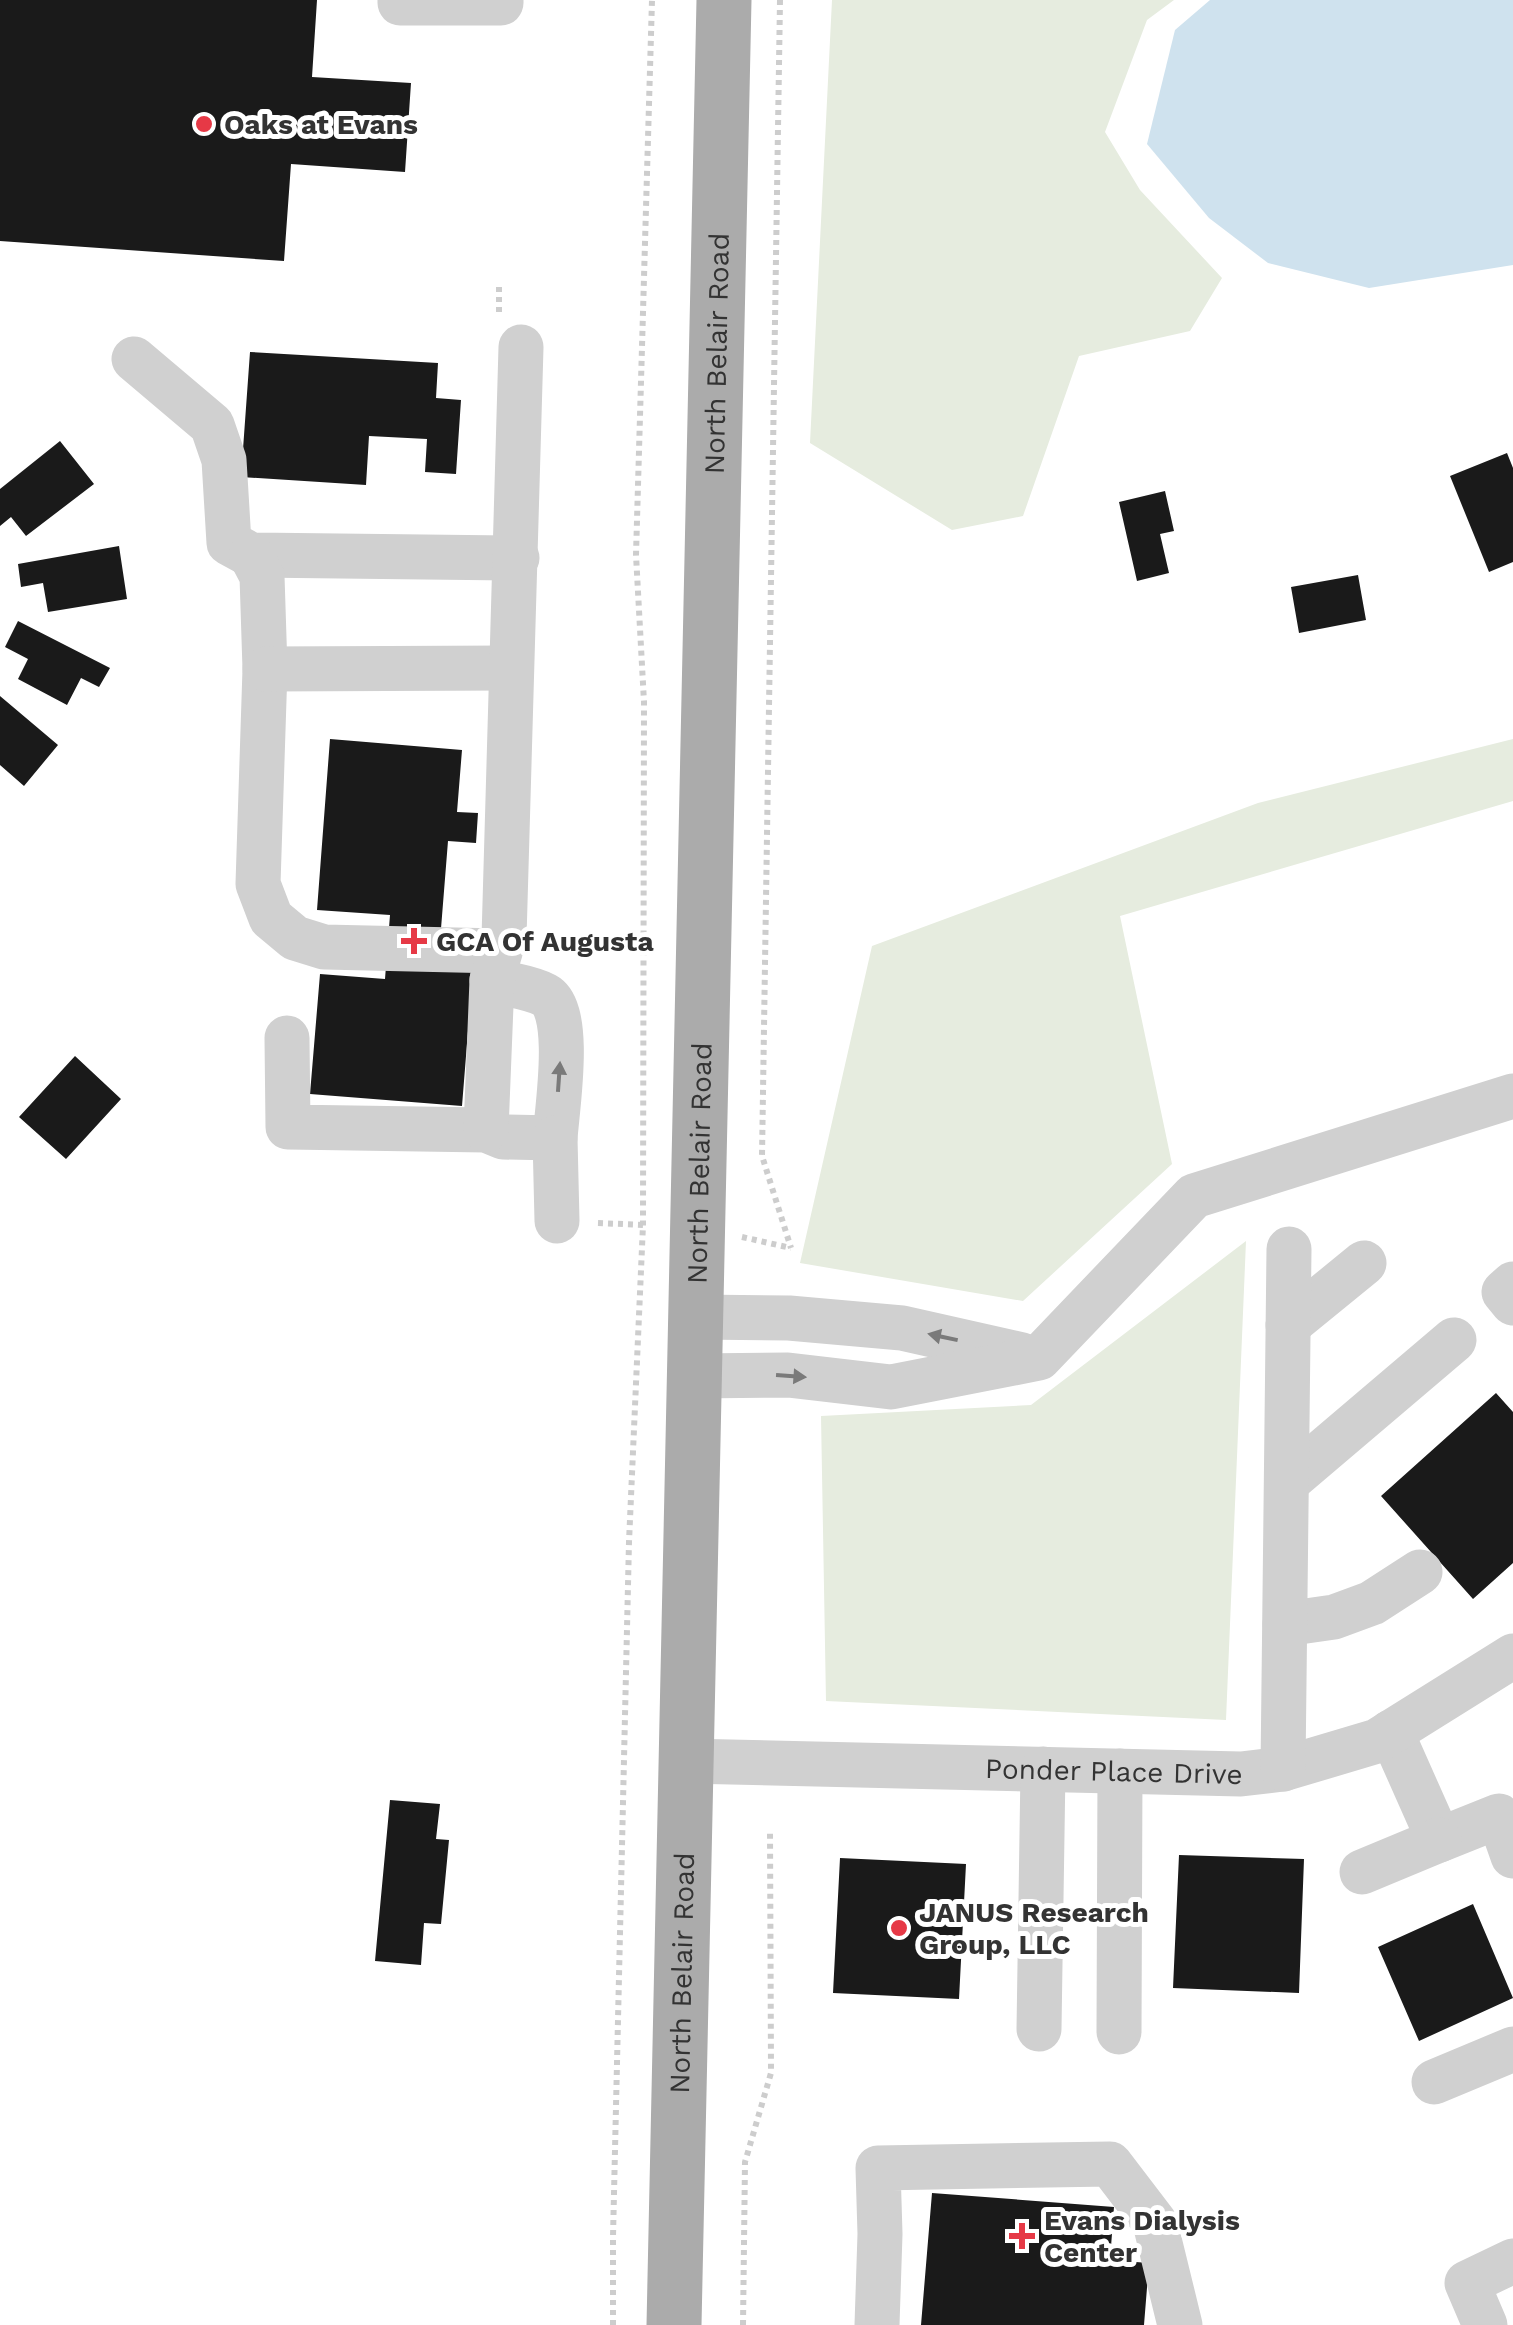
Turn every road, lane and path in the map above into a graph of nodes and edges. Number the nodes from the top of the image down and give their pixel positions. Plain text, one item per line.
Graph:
1 (400, 0) edge
2 (501, 0) edge
3 (652, 0) edge
4 (724, 0) edge
5 (780, 0) edge
6 (521, 348) dead end
7 (134, 359) dead end
8 (251, 555) junction
9 (518, 558) junction
10 (511, 668) junction
11 (264, 669) junction
12 (496, 966) junction
13 (287, 1038) dead end
14 (1513, 1096) edge
15 (486, 1130) junction
16 (555, 1138) junction
17 (557, 1221) dead end
18 (792, 1248) dead end
19 (1289, 1250) dead end
20 (1364, 1263) dead end
21 (1513, 1284) edge
22 (1513, 1302) edge
23 (696, 1317) junction
24 (1288, 1325) junction
25 (1454, 1340) dead end
26 (1038, 1358) junction
27 (694, 1376) junction
28 (1286, 1482) junction
29 (1420, 1572) dead end
30 (1284, 1624) junction
31 (1513, 1656) edge
32 (1390, 1732) junction
33 (686, 1761) junction
34 (1043, 1769) junction
35 (1283, 1769) junction
36 (1120, 1771) junction
37 (770, 1829) dead end
38 (1439, 1840) junction
39 (1513, 1856) edge
40 (1362, 1872) dead end
41 (1039, 2029) dead end
42 (1119, 2032) dead end
43 (1513, 2049) edge
44 (1434, 2082) dead end
45 (1513, 2261) edge
46 (613, 2325) edge
47 (674, 2325) edge
48 (742, 2325) edge
49 (877, 2325) edge
50 (1180, 2325) edge
51 (1485, 2325) edge

1 - 2 street
3 - 46 path
4 - 23 main road, North Belair Road
5 - 18 path
6 - 9 street
7 - 8 street
8 - 9 street
8 - 11 street
9 - 10 street
10 - 11 street
10 - 12 street
11 - 12 street
12 - 15 street
16 -> 12 street
13 - 15 street
14 - 26 street
15 - 16 street
16 - 17 street
19 - 24 street
20 - 24 street
21 - 22 street
26 -> 23 street
23 - 27 main road, North Belair Road
24 - 28 street
25 - 28 street
27 -> 26 street
27 - 33 main road, North Belair Road
28 - 30 street
29 - 30 street
30 - 35 street
31 - 32 street, Ponder Place Drive
32 - 35 street, Ponder Place Drive
32 - 38 street
33 - 34 street, Ponder Place Drive
33 - 47 main road, North Belair Road
34 - 36 street, Ponder Place Drive
34 - 41 street
35 - 36 street, Ponder Place Drive
36 - 42 street
37 - 48 path
38 - 39 street
38 - 40 street
43 - 44 street
45 - 51 street
49 - 50 street

